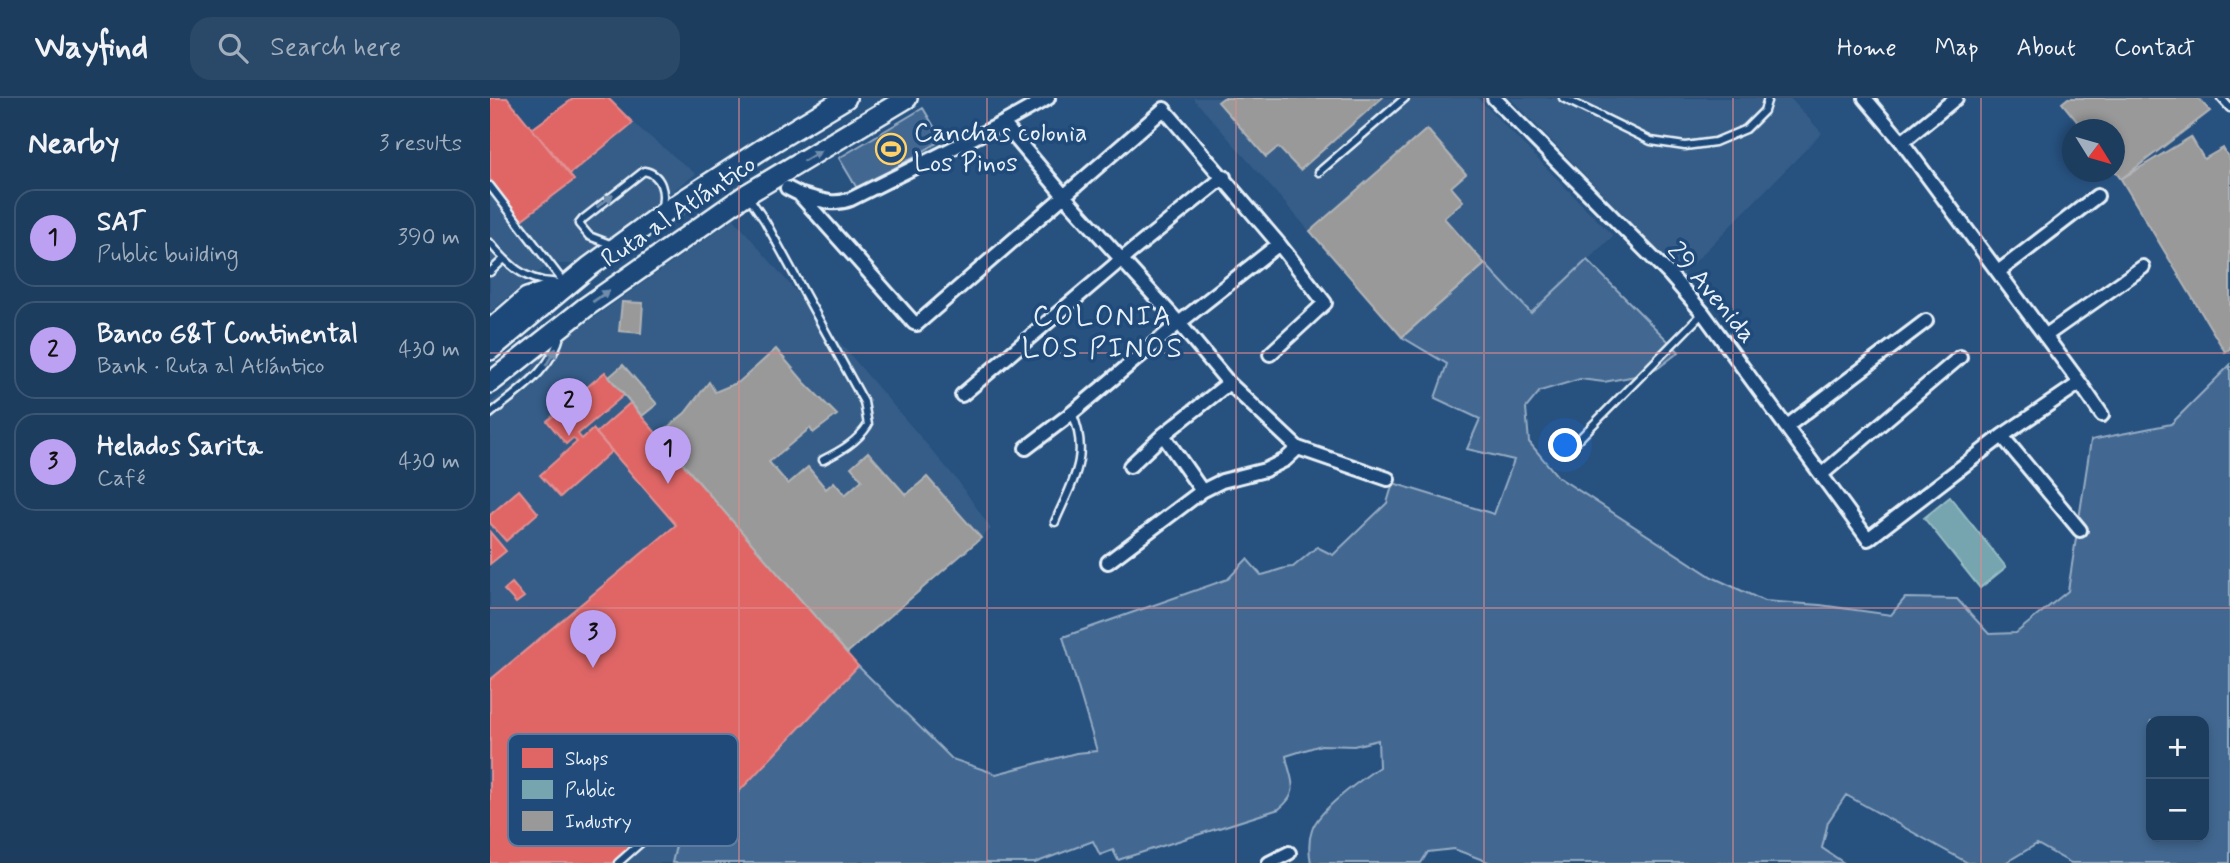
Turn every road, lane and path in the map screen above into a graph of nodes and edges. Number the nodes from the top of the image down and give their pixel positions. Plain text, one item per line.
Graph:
1 (846, 98) edge
2 (908, 98) edge
3 (1048, 98) edge
4 (1405, 98) edge
5 (1494, 98) edge
6 (1563, 98) edge
7 (1768, 98) edge
8 (1865, 98) edge
9 (1956, 98) edge
10 (2221, 98) edge
11 (2230, 108) edge
12 (1003, 123) junction
13 (1902, 142) junction
14 (1320, 172) dead end
15 (1224, 177) junction
16 (490, 186) edge
17 (747, 194) junction
18 (2096, 196) dead end
19 (1065, 197) junction
20 (659, 216) junction
21 (628, 238) junction
22 (490, 243) edge
23 (1279, 244) junction
24 (504, 259) junction
25 (1122, 259) junction
26 (2143, 267) dead end
27 (490, 272) edge
28 (1998, 272) junction
29 (564, 283) junction
30 (1703, 313) junction
31 (1926, 321) dead end
32 (1179, 323) junction
33 (563, 324) junction
34 (490, 330) edge
35 (2045, 336) junction
36 (490, 350) edge
37 (1270, 354) dead end
38 (1960, 356) dead end
39 (490, 383) edge
40 (1229, 383) junction
41 (2080, 383) junction
42 (962, 395) dead end
43 (1072, 413) junction
44 (490, 414) edge
45 (2102, 415) dead end
46 (1786, 427) junction
47 (1163, 435) junction
48 (2002, 436) junction
49 (1577, 441) dead end
50 (1026, 448) dead end
51 (1298, 448) junction
52 (823, 460) dead end
53 (1129, 466) dead end
54 (1822, 474) junction
55 (1388, 478) dead end
56 (1202, 491) junction
57 (1055, 522) dead end
58 (2080, 530) dead end
59 (1108, 562) dead end
60 (637, 846) edge
61 (1289, 853) dead end
62 (618, 863) edge
63 (1269, 863) edge

1 - 20 highway, Ruta al Atlántico
17 -> 2 highway, Ruta al Atlántico
3 - 12 street
4 - 14 lane
5 - 30 street, 29 Avenida
6 - 7 lane
8 - 13 street
9 - 13 street
10 - 11 lane
12 - 19 street
12 - 19 street
13 - 28 street
15 - 19 street
15 - 23 street
15 - 25 street
16 - 29 lane
33 -> 17 highway, Ruta al Atlántico
17 - 52 lane
18 - 28 street
19 - 25 street
20 - 21 highway, Ruta al Atlántico
21 -> 20 lane
21 - 29 highway, Ruta al Atlántico
22 - 24 lane
23 - 32 street
23 - 37 street
24 - 27 lane
24 - 29 lane
25 - 32 street
25 - 42 street
26 - 35 street
28 - 35 street
29 - 34 highway
29 - 36 highway, Ruta al Atlántico
30 - 46 street, 29 Avenida
30 - 49 lane
31 - 46 street
32 - 40 street
32 - 43 street
33 - 39 highway, Ruta al Atlántico
44 -> 33 lane
35 - 41 street
38 - 54 street
40 - 47 street
40 - 51 street
41 - 45 street
41 - 48 street
43 - 50 street
43 - 57 lane
46 - 54 street, 29 Avenida
47 - 53 street
47 - 56 street
48 - 54 street, 29 Avenida
48 - 58 street
51 - 55 street
51 - 56 street
56 - 59 street
60 - 62 lane
61 - 63 street

